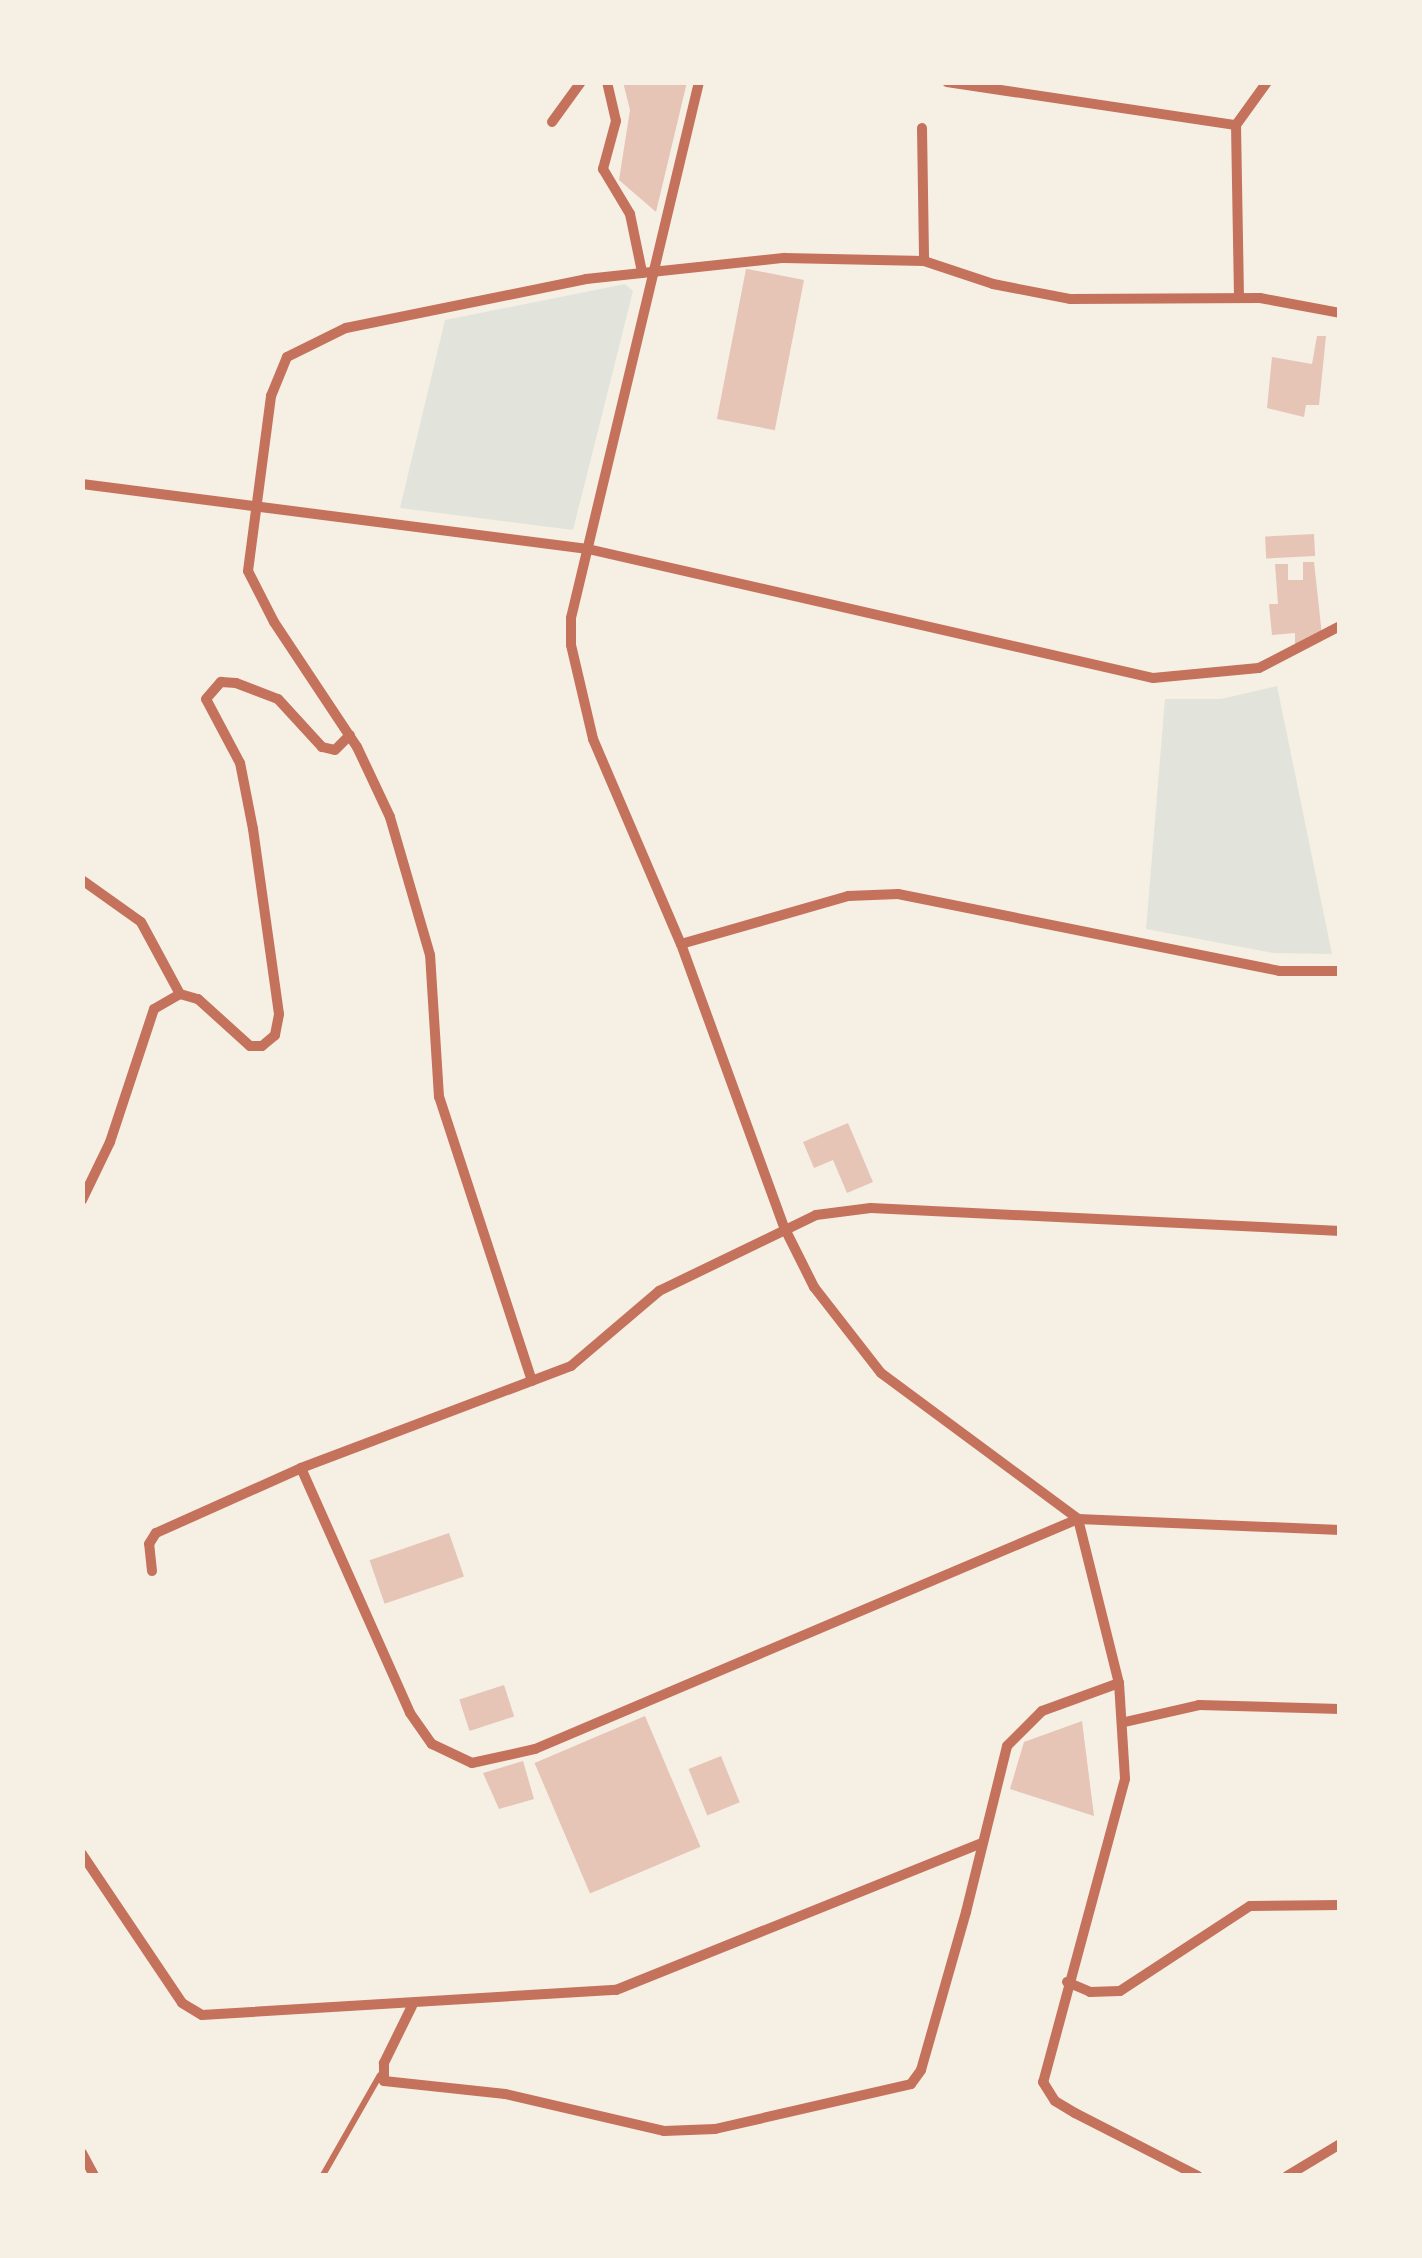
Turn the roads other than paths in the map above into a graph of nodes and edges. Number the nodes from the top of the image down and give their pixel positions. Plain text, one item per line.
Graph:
1 (582, 82) edge
2 (606, 82) edge
3 (698, 82) edge
4 (947, 82) edge
5 (1267, 82) edge
6 (552, 122) dead end
7 (1236, 125) junction
8 (922, 128) dead end
9 (924, 261) junction
10 (647, 272) junction
11 (1239, 297) junction
12 (1340, 313) edge
13 (82, 484) edge
14 (253, 506) junction
15 (588, 550) junction
16 (1340, 626) edge
17 (350, 736) junction
18 (82, 880) edge
19 (680, 944) junction
20 (1340, 971) edge
21 (180, 994) junction
22 (82, 1200) edge
23 (784, 1226) junction
24 (1340, 1231) edge
25 (532, 1381) junction
26 (301, 1468) junction
27 (1078, 1519) junction
28 (1340, 1530) edge
29 (152, 1572) dead end
30 (1119, 1683) junction
31 (1340, 1709) edge
32 (1126, 1722) junction
33 (982, 1843) junction
34 (82, 1854) edge
35 (1340, 1906) edge
36 (1067, 1982) junction
37 (412, 2006) junction
38 (380, 2075) junction
39 (1340, 2144) edge
40 (82, 2153) edge
41 (323, 2175) edge
42 (94, 2176) edge
43 (1198, 2176) edge
44 (1287, 2176) edge

1 - 6 street
2 - 10 street
3 - 10 street
4 - 7 street
5 - 7 street
7 - 11 street
8 - 9 street
9 - 10 street
9 - 11 street
10 - 14 street
10 - 15 street
11 - 12 street
13 - 14 street
14 - 15 street
14 - 17 street
15 - 16 street
15 - 19 street
17 - 21 street
17 - 25 street
18 - 21 street
19 - 20 street
19 - 23 street
21 - 22 street
23 - 24 street
23 - 25 street
23 - 27 street
25 - 26 street
26 - 27 street
26 - 29 street
27 - 28 street
27 - 30 street
30 - 32 street
30 - 33 street
31 - 32 street
32 - 36 street
33 - 37 street
33 - 38 street
34 - 37 street
35 - 36 street
36 - 43 street
37 - 38 street
38 - 41 lane
39 - 44 street
40 - 42 street

